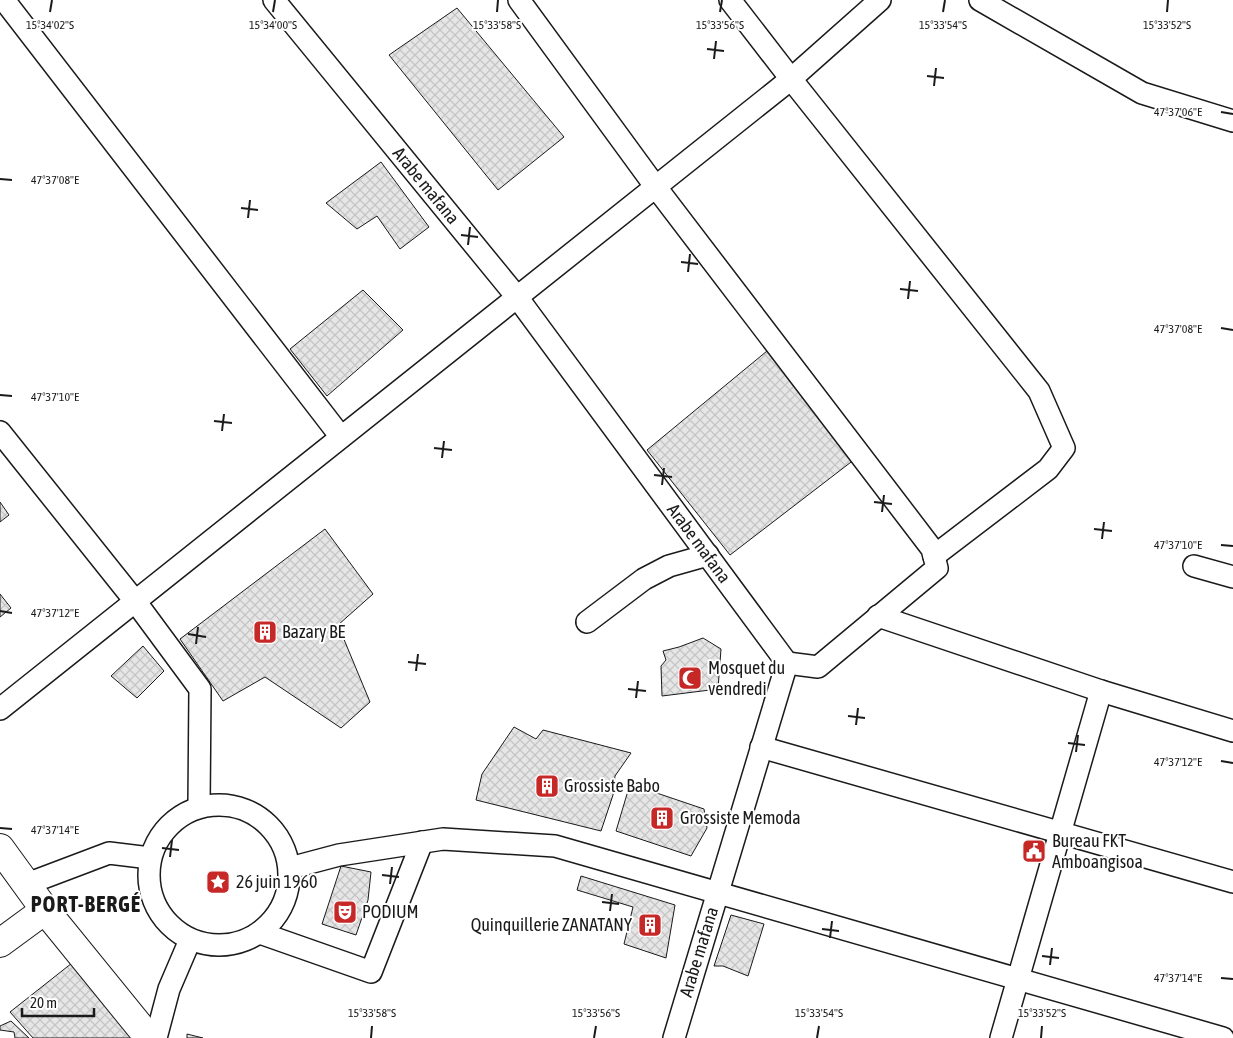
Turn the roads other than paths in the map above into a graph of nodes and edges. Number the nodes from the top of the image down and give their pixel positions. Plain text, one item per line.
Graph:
1 (4, 0) edge
2 (274, 0) edge
3 (519, 0) edge
4 (730, 0) edge
5 (880, 0) edge
6 (980, 0) edge
7 (791, 79) junction
8 (1233, 121) edge
9 (656, 186) junction
10 (517, 297) junction
11 (0, 432) edge
12 (341, 437) junction
13 (708, 555) junction
14 (934, 556) junction
15 (1194, 566) dead end
16 (1233, 577) edge
17 (135, 601) junction
18 (878, 616) junction
19 (587, 622) dead end
20 (787, 663) junction
21 (1102, 691) junction
22 (0, 709) edge
23 (1233, 731) edge
24 (762, 747) junction
25 (199, 806) junction
26 (1060, 832) junction
27 (422, 842) junction
28 (0, 848) edge
29 (150, 858) junction
30 (290, 868) junction
31 (1233, 882) edge
32 (26, 884) junction
33 (717, 892) junction
34 (45, 910) junction
35 (260, 933) junction
36 (190, 940) junction
37 (0, 943) edge
38 (1018, 979) junction
39 (149, 1038) edge
40 (156, 1038) edge
41 (674, 1038) edge
42 (1001, 1038) edge
43 (1223, 1038) edge

1 - 12 street
2 - 10 street, Arabe mafana
3 - 9 street
4 - 7 street
5 - 7 street
6 - 8 street
7 - 9 street
7 - 14 street
9 - 10 street
9 - 14 street
10 - 12 street
10 - 13 street, Arabe mafana
11 - 17 street
12 - 17 street
13 - 19 street
13 - 20 street, Arabe mafana
14 - 18 street
15 - 16 street
17 - 22 street
17 - 25 street
18 - 20 street
18 - 21 street
20 - 24 street, Arabe mafana
21 - 23 street
21 - 26 street
24 - 26 street
24 - 33 street, Arabe mafana
25 - 29 street
25 - 30 street
26 - 31 street
26 - 38 street
27 - 30 street
27 - 33 street
27 - 35 street
28 - 32 street
29 - 32 street
29 - 36 street
30 - 35 street
32 - 34 street
33 - 38 street
33 - 41 street, Arabe mafana
34 - 37 street
34 - 39 street
35 - 36 street
36 - 40 street
38 - 42 street
38 - 43 street

